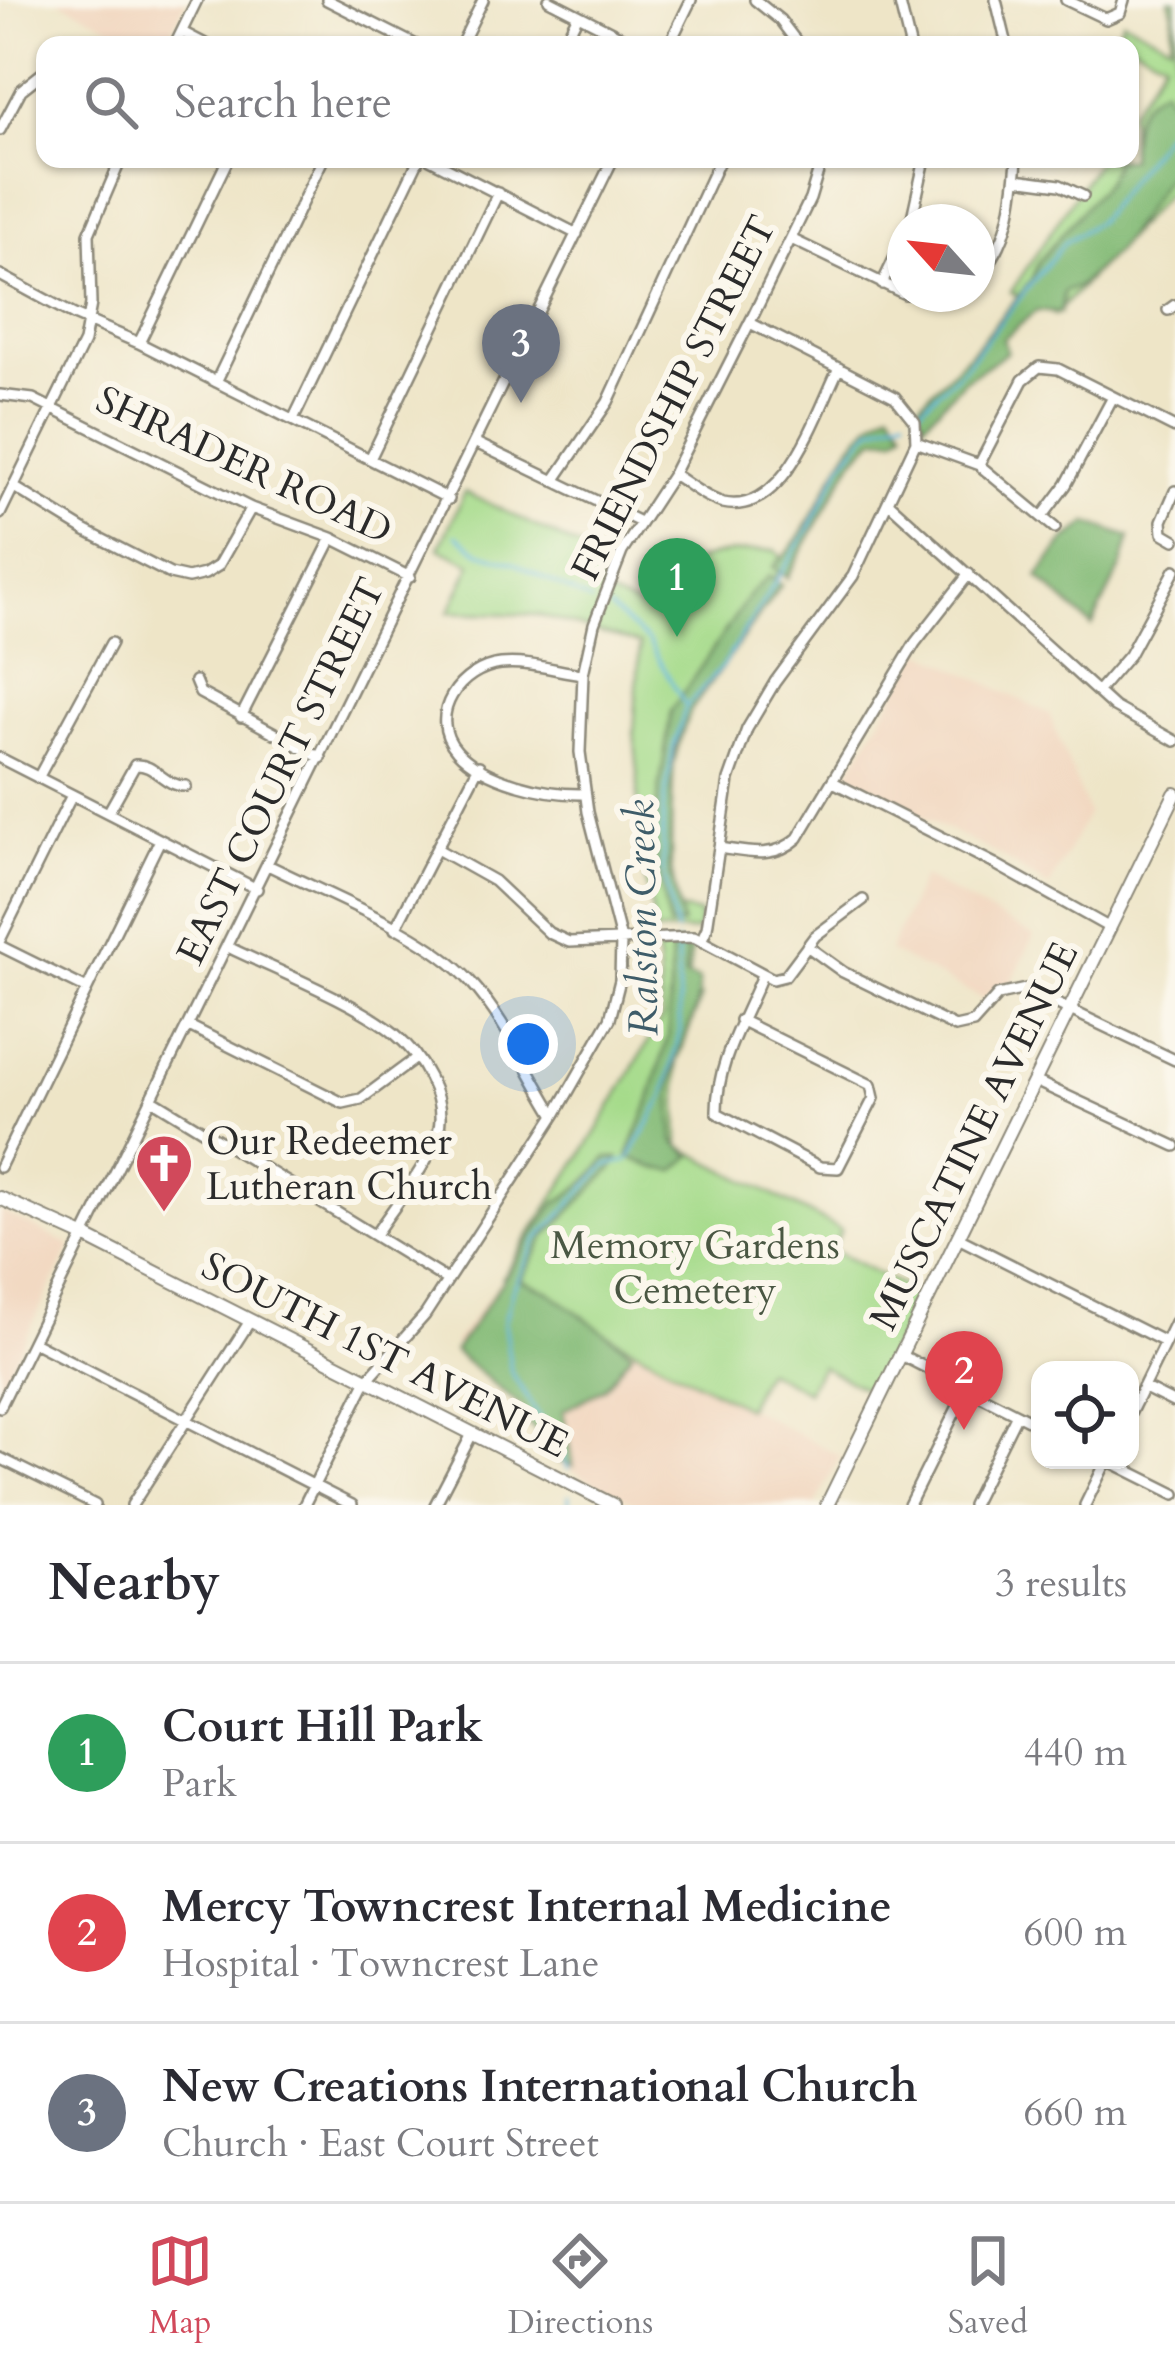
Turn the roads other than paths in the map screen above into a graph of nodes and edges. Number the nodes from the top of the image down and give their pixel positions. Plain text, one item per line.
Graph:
1 (197, 0) edge
2 (327, 0) edge
3 (483, 0) edge
4 (549, 0) edge
5 (691, 0) edge
6 (755, 0) edge
7 (899, 0) edge
8 (995, 0) edge
9 (1066, 0) edge
10 (1124, 0) edge
11 (578, 15) junction
12 (182, 32) junction
13 (180, 36) edge
14 (190, 36) edge
15 (398, 36) edge
16 (465, 36) edge
17 (568, 36) edge
18 (619, 36) edge
19 (673, 36) edge
20 (792, 36) edge
21 (908, 36) edge
22 (1005, 36) edge
23 (36, 78) edge
24 (0, 130) edge
25 (117, 168) edge
26 (224, 168) edge
27 (319, 168) edge
28 (415, 168) edge
29 (447, 168) edge
30 (609, 168) edge
31 (716, 168) edge
32 (819, 168) edge
33 (923, 168) edge
34 (1017, 168) edge
35 (1016, 178) junction
36 (498, 194) junction
37 (1083, 196) dead end
38 (914, 204) edge
39 (577, 234) junction
40 (791, 239) junction
41 (995, 253) edge
42 (887, 274) edge
43 (0, 275) edge
44 (882, 284) junction
45 (887, 286) edge
46 (89, 320) junction
47 (750, 323) junction
48 (140, 343) junction
49 (839, 368) junction
50 (216, 382) junction
51 (0, 395) edge
52 (1113, 397) junction
53 (53, 408) junction
54 (293, 420) junction
55 (1175, 428) edge
56 (916, 442) junction
57 (476, 443) junction
58 (370, 459) junction
59 (979, 466) junction
60 (674, 474) junction
61 (554, 481) junction
62 (14, 487) junction
63 (1175, 491) edge
64 (449, 499) junction
65 (889, 503) junction
66 (251, 508) junction
67 (0, 514) edge
68 (1042, 517) junction
69 (640, 521) junction
70 (1055, 528) dead end
71 (332, 538) junction
72 (1175, 540) edge
73 (1175, 570) edge
74 (969, 574) junction
75 (410, 577) junction
76 (110, 643) dead end
77 (584, 674) junction
78 (195, 681) dead end
79 (1098, 692) junction
80 (241, 716) junction
81 (1175, 741) edge
82 (0, 758) edge
83 (321, 758) junction
84 (479, 766) junction
85 (38, 778) junction
86 (832, 782) junction
87 (186, 786) dead end
88 (585, 794) junction
89 (1175, 794) edge
90 (72, 795) junction
91 (108, 813) junction
92 (160, 839) junction
93 (718, 848) junction
94 (437, 849) junction
95 (268, 865) junction
96 (257, 889) junction
97 (863, 900) dead end
98 (1110, 928) junction
99 (395, 929) junction
100 (621, 940) junction
101 (701, 941) junction
102 (0, 943) edge
103 (807, 946) junction
104 (228, 947) junction
105 (762, 975) junction
106 (87, 989) junction
107 (1070, 1008) junction
108 (740, 1020) junction
109 (189, 1026) junction
110 (415, 1059) junction
111 (1175, 1060) edge
112 (1035, 1081) junction
113 (153, 1100) junction
114 (554, 1115) junction
115 (1175, 1146) edge
116 (0, 1167) edge
117 (0, 1198) edge
118 (375, 1235) junction
119 (86, 1237) junction
120 (958, 1238) junction
121 (447, 1280) junction
122 (250, 1321) junction
123 (1175, 1322) edge
124 (33, 1342) junction
125 (1165, 1342) junction
126 (901, 1355) junction
127 (367, 1380) junction
128 (1143, 1387) junction
129 (967, 1388) junction
130 (1139, 1395) edge
131 (1175, 1403) edge
132 (0, 1407) edge
133 (1017, 1414) junction
134 (186, 1419) junction
135 (1031, 1421) edge
136 (472, 1434) junction
137 (0, 1458) edge
138 (1103, 1469) edge
139 (1125, 1469) edge
140 (314, 1486) junction
141 (1175, 1494) edge
142 (95, 1505) edge
143 (132, 1505) edge
144 (304, 1505) edge
145 (352, 1505) edge
146 (435, 1505) edge
147 (613, 1505) edge
148 (827, 1505) edge
149 (909, 1505) edge
150 (972, 1505) edge
151 (1085, 1505) edge

1 - 12 street
2 - 15 street
3 - 16 street
4 - 11 street
5 - 19 street
6 - 20 street
7 - 21 street
8 - 22 street
9 - 10 street
11 - 17 street
11 - 18 street
12 - 13 street
12 - 14 street
23 - 24 street
25 - 46 street
26 - 48 street
27 - 50 street
28 - 54 street
29 - 36 street
30 - 39 street, EAST COURT STREET
31 - 61 street
32 - 40 street, FRIENDSHIP STREET
33 - 38 street
34 - 35 street
35 - 37 street
35 - 41 street
36 - 39 street
36 - 58 street
39 - 57 street, EAST COURT STREET
40 - 44 street
40 - 47 street, FRIENDSHIP STREET
42 - 44 street
43 - 46 street
44 - 45 street
46 - 48 street
46 - 53 street
47 - 49 street
47 - 60 street, FRIENDSHIP STREET
48 - 50 street
49 - 56 street
49 - 60 street
50 - 54 street
51 - 53 street, SHRADER ROAD
52 - 55 street
52 - 59 street
52 - 68 street
53 - 62 street
53 - 66 street, SHRADER ROAD
54 - 58 street
56 - 59 street
56 - 65 street
57 - 61 street
57 - 64 street, EAST COURT STREET
58 - 64 street
59 - 68 street
60 - 69 street, FRIENDSHIP STREET
61 - 69 street
62 - 66 street
62 - 67 street
63 - 72 street
64 - 75 street, EAST COURT STREET
65 - 74 street
65 - 93 street
66 - 71 street, SHRADER ROAD
68 - 70 street
69 - 77 street, FRIENDSHIP STREET
71 - 75 street, SHRADER ROAD
71 - 80 street
73 - 79 street
74 - 79 street
74 - 86 street
75 - 83 street, EAST COURT STREET
76 - 85 street
77 - 84 street
77 - 88 street, FRIENDSHIP STREET
78 - 80 street
79 - 81 street
80 - 83 street
82 - 85 street
83 - 95 street, EAST COURT STREET
84 - 88 street
84 - 94 street
85 - 90 street
86 - 93 street
86 - 98 street
87 - 91 street
88 - 100 street, FRIENDSHIP STREET
89 - 98 main road, MUSCATINE AVENUE
90 - 91 street
90 - 102 street
91 - 92 street
92 - 96 street
92 - 106 street
93 - 101 street
94 - 99 street
94 - 100 street
95 - 96 street, EAST COURT STREET
95 - 99 street
96 - 104 street, EAST COURT STREET
97 - 103 street
98 - 107 main road, MUSCATINE AVENUE
99 - 114 street
100 - 101 street
100 - 114 street, FRIENDSHIP STREET
101 - 105 street
102 - 106 street
103 - 105 street
103 - 107 street
104 - 109 street, EAST COURT STREET
104 - 110 street
105 - 108 street
106 - 116 street
107 - 111 street
107 - 112 main road, MUSCATINE AVENUE
108 - 108 street
109 - 110 street
109 - 113 street, EAST COURT STREET
110 - 118 street
112 - 115 street
112 - 120 main road, MUSCATINE AVENUE
113 - 118 street
113 - 119 street, EAST COURT STREET
114 - 121 street, FRIENDSHIP STREET
117 - 119 main road, SOUTH 1ST AVENUE
118 - 121 street
119 - 122 main road, SOUTH 1ST AVENUE
119 - 124 street, EAST COURT STREET
120 - 125 street
120 - 126 main road, MUSCATINE AVENUE
121 - 127 street, FRIENDSHIP STREET
122 - 127 main road, SOUTH 1ST AVENUE
122 - 134 street
123 - 125 street
124 - 132 street, EAST COURT STREET
124 - 134 street
125 - 128 street
126 - 129 street
126 - 148 main road, MUSCATINE AVENUE
127 - 136 main road, SOUTH 1ST AVENUE
127 - 140 street, FRIENDSHIP STREET
128 - 130 street
128 - 131 street
129 - 133 street
129 - 149 street
133 - 135 street
133 - 150 street
134 - 140 street
134 - 143 street
136 - 146 street
136 - 147 main road, SOUTH 1ST AVENUE
137 - 142 street
138 - 151 street
139 - 141 street
140 - 144 street, FRIENDSHIP STREET
140 - 145 street

